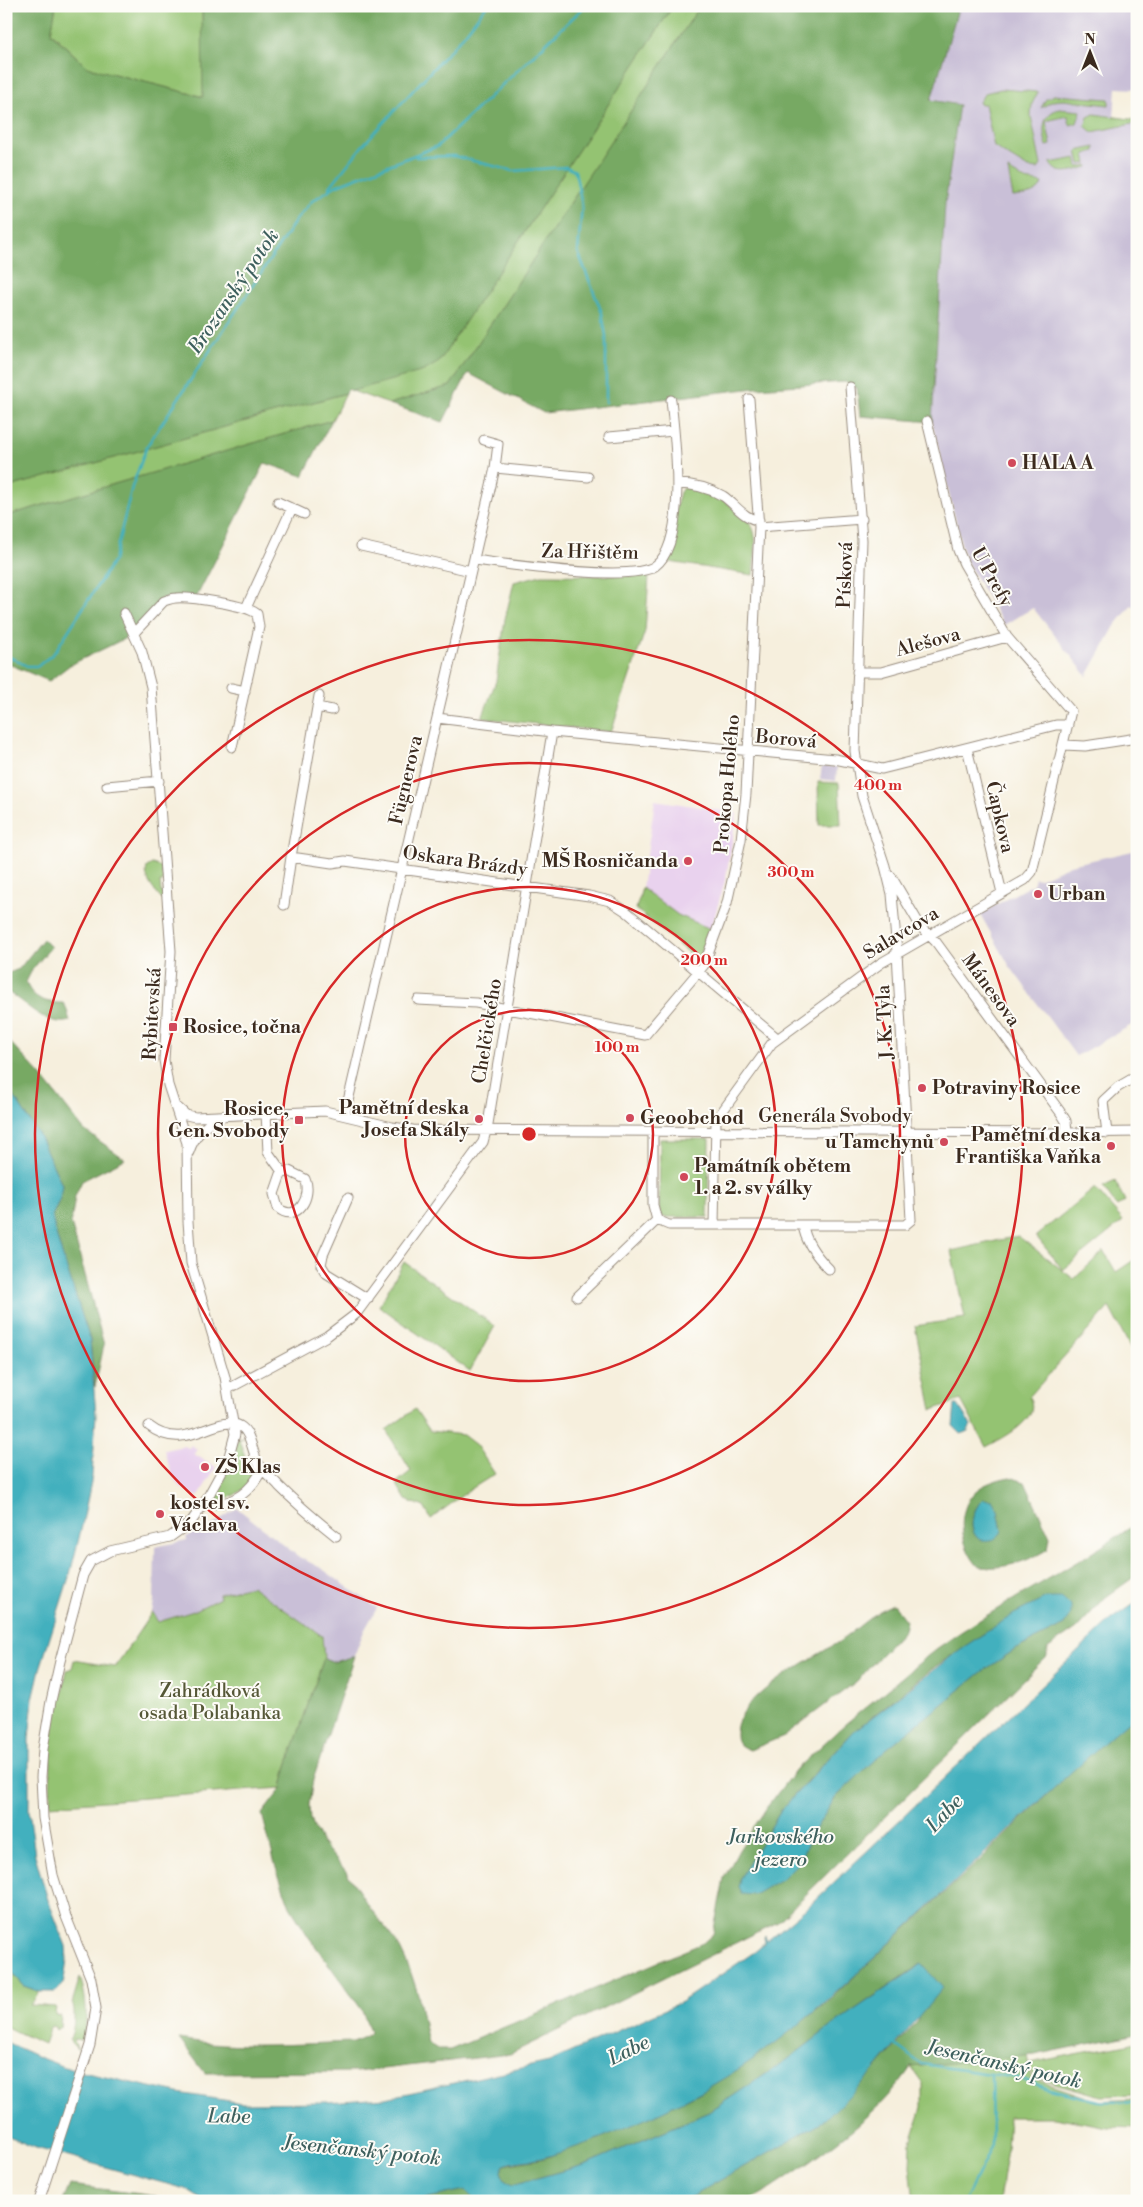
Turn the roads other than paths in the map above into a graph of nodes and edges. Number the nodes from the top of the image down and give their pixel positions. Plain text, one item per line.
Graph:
1 (850, 387) dead end
2 (749, 399) dead end
3 (671, 400) dead end
4 (927, 421) dead end
5 (674, 431) junction
6 (609, 437) dead end
7 (484, 440) dead end
8 (495, 468) junction
9 (588, 477) dead end
10 (677, 484) junction
11 (278, 502) dead end
12 (292, 508) junction
13 (304, 514) dead end
14 (862, 519) junction
15 (759, 523) junction
16 (362, 546) dead end
17 (474, 560) junction
18 (471, 571) junction
19 (246, 608) junction
20 (124, 613) dead end
21 (134, 633) junction
22 (1007, 637) junction
23 (857, 672) junction
24 (231, 688) dead end
25 (244, 691) junction
26 (319, 696) dead end
27 (317, 707) junction
28 (332, 710) dead end
29 (437, 718) junction
30 (1068, 725) junction
31 (552, 732) junction
32 (1137, 738) edge
33 (1064, 745) junction
34 (232, 747) dead end
35 (967, 748) junction
36 (748, 752) junction
37 (857, 764) junction
38 (159, 781) junction
39 (107, 786) dead end
40 (291, 857) junction
41 (885, 866) junction
42 (402, 868) junction
43 (526, 887) junction
44 (1002, 893) junction
45 (284, 905) dead end
46 (928, 936) junction
47 (897, 952) junction
48 (699, 972) junction
49 (418, 1000) dead end
50 (507, 1009) junction
51 (777, 1038) junction
52 (1137, 1076) edge
53 (173, 1099) junction
54 (266, 1113) junction
55 (234, 1114) junction
56 (346, 1114) junction
57 (486, 1130) junction
58 (653, 1131) junction
59 (715, 1131) junction
60 (908, 1132) junction
61 (1137, 1132) edge
62 (1107, 1133) junction
63 (1067, 1134) junction
64 (188, 1162) junction
65 (283, 1173) junction
66 (348, 1198) dead end
67 (657, 1220) junction
68 (714, 1225) junction
69 (803, 1225) junction
70 (828, 1269) dead end
71 (577, 1297) dead end
72 (368, 1299) junction
73 (228, 1389) junction
74 (234, 1424) junction
75 (149, 1426) dead end
76 (263, 1470) junction
77 (205, 1502) junction
78 (336, 1536) dead end
79 (39, 2201) edge

1 - 14 street, Písková
2 - 15 street, Prokopa Holého
3 - 5 street, Za Hřištěm
4 - 22 street, U Prefy
5 - 6 street
5 - 10 street, Za Hřištěm
7 - 8 street, Fügnerova
8 - 9 street
8 - 17 street, Fügnerova
10 - 15 street
10 - 17 street, Za Hřištěm
11 - 12 street
12 - 13 street
12 - 19 street
14 - 15 street
14 - 23 street, Písková
15 - 36 street, Prokopa Holého
16 - 18 street
17 - 18 street, Fügnerova
18 - 29 street, Fügnerova
19 - 21 street
19 - 25 street
20 - 21 street, Rybitevská
21 - 38 street, Rybitevská
22 - 23 street, Alešova
22 - 30 street, U Prefy
23 - 37 street, Písková
24 - 25 street
25 - 34 street
26 - 27 street
27 - 28 street
27 - 40 street
29 - 31 street, Borová
29 - 42 street, Fügnerova
30 - 33 street, Salavcova
30 - 35 street, Borová
31 - 36 street, Borová
31 - 43 street, Chelčického
32 - 33 street
33 - 44 street, Salavcova
35 - 37 street, Borová
35 - 44 street, Čapkova
36 - 37 street, Borová
36 - 48 street, Prokopa Holého
37 - 41 street, J. K. Tyla
38 - 39 street
38 - 53 street, Rybitevská
40 - 42 street, Oskara Brázdy
40 - 45 street
41 - 46 street, Mánesova
41 - 47 street, J. K. Tyla
42 - 43 street, Oskara Brázdy
42 - 56 street, Fügnerova
43 - 48 street, Oskara Brázdy
43 - 50 street, Chelčického
44 - 46 street, Salavcova
46 - 47 street, Salavcova
46 - 63 street, Mánesova
47 - 51 street, Salavcova
47 - 60 street, J. K. Tyla
48 - 50 street, Prokopa Holého
48 - 51 street, Oskara Brázdy
49 - 50 street, Prokopa Holého
50 - 57 street, Chelčického
51 - 59 street, Salavcova
52 - 62 street
53 - 55 street, Generála Svobody
53 - 64 street, Rybitevská
54 - 55 street, Generála Svobody
54 - 56 street, Generála Svobody
54 - 65 street
55 - 64 street
56 - 57 street, Generála Svobody
57 - 58 street, Generála Svobody
57 - 72 street, Chelčického
58 - 59 street, Generála Svobody
58 - 67 street
59 - 60 street, Generála Svobody
59 - 68 street, Salavcova
60 - 63 street, Generála Svobody
60 - 69 street, J. K. Tyla
61 - 62 street, Generála Svobody
62 - 63 street, Generála Svobody
64 - 73 street, Rybitevská
65 - 65 street
66 - 72 street
67 - 68 street
67 - 71 street
68 - 69 street
69 - 70 street
72 - 73 street, Chelčického
73 - 74 street, Rybitevská
74 - 75 street
74 - 76 street
74 - 77 street
76 - 77 street
76 - 78 street
77 - 79 street

